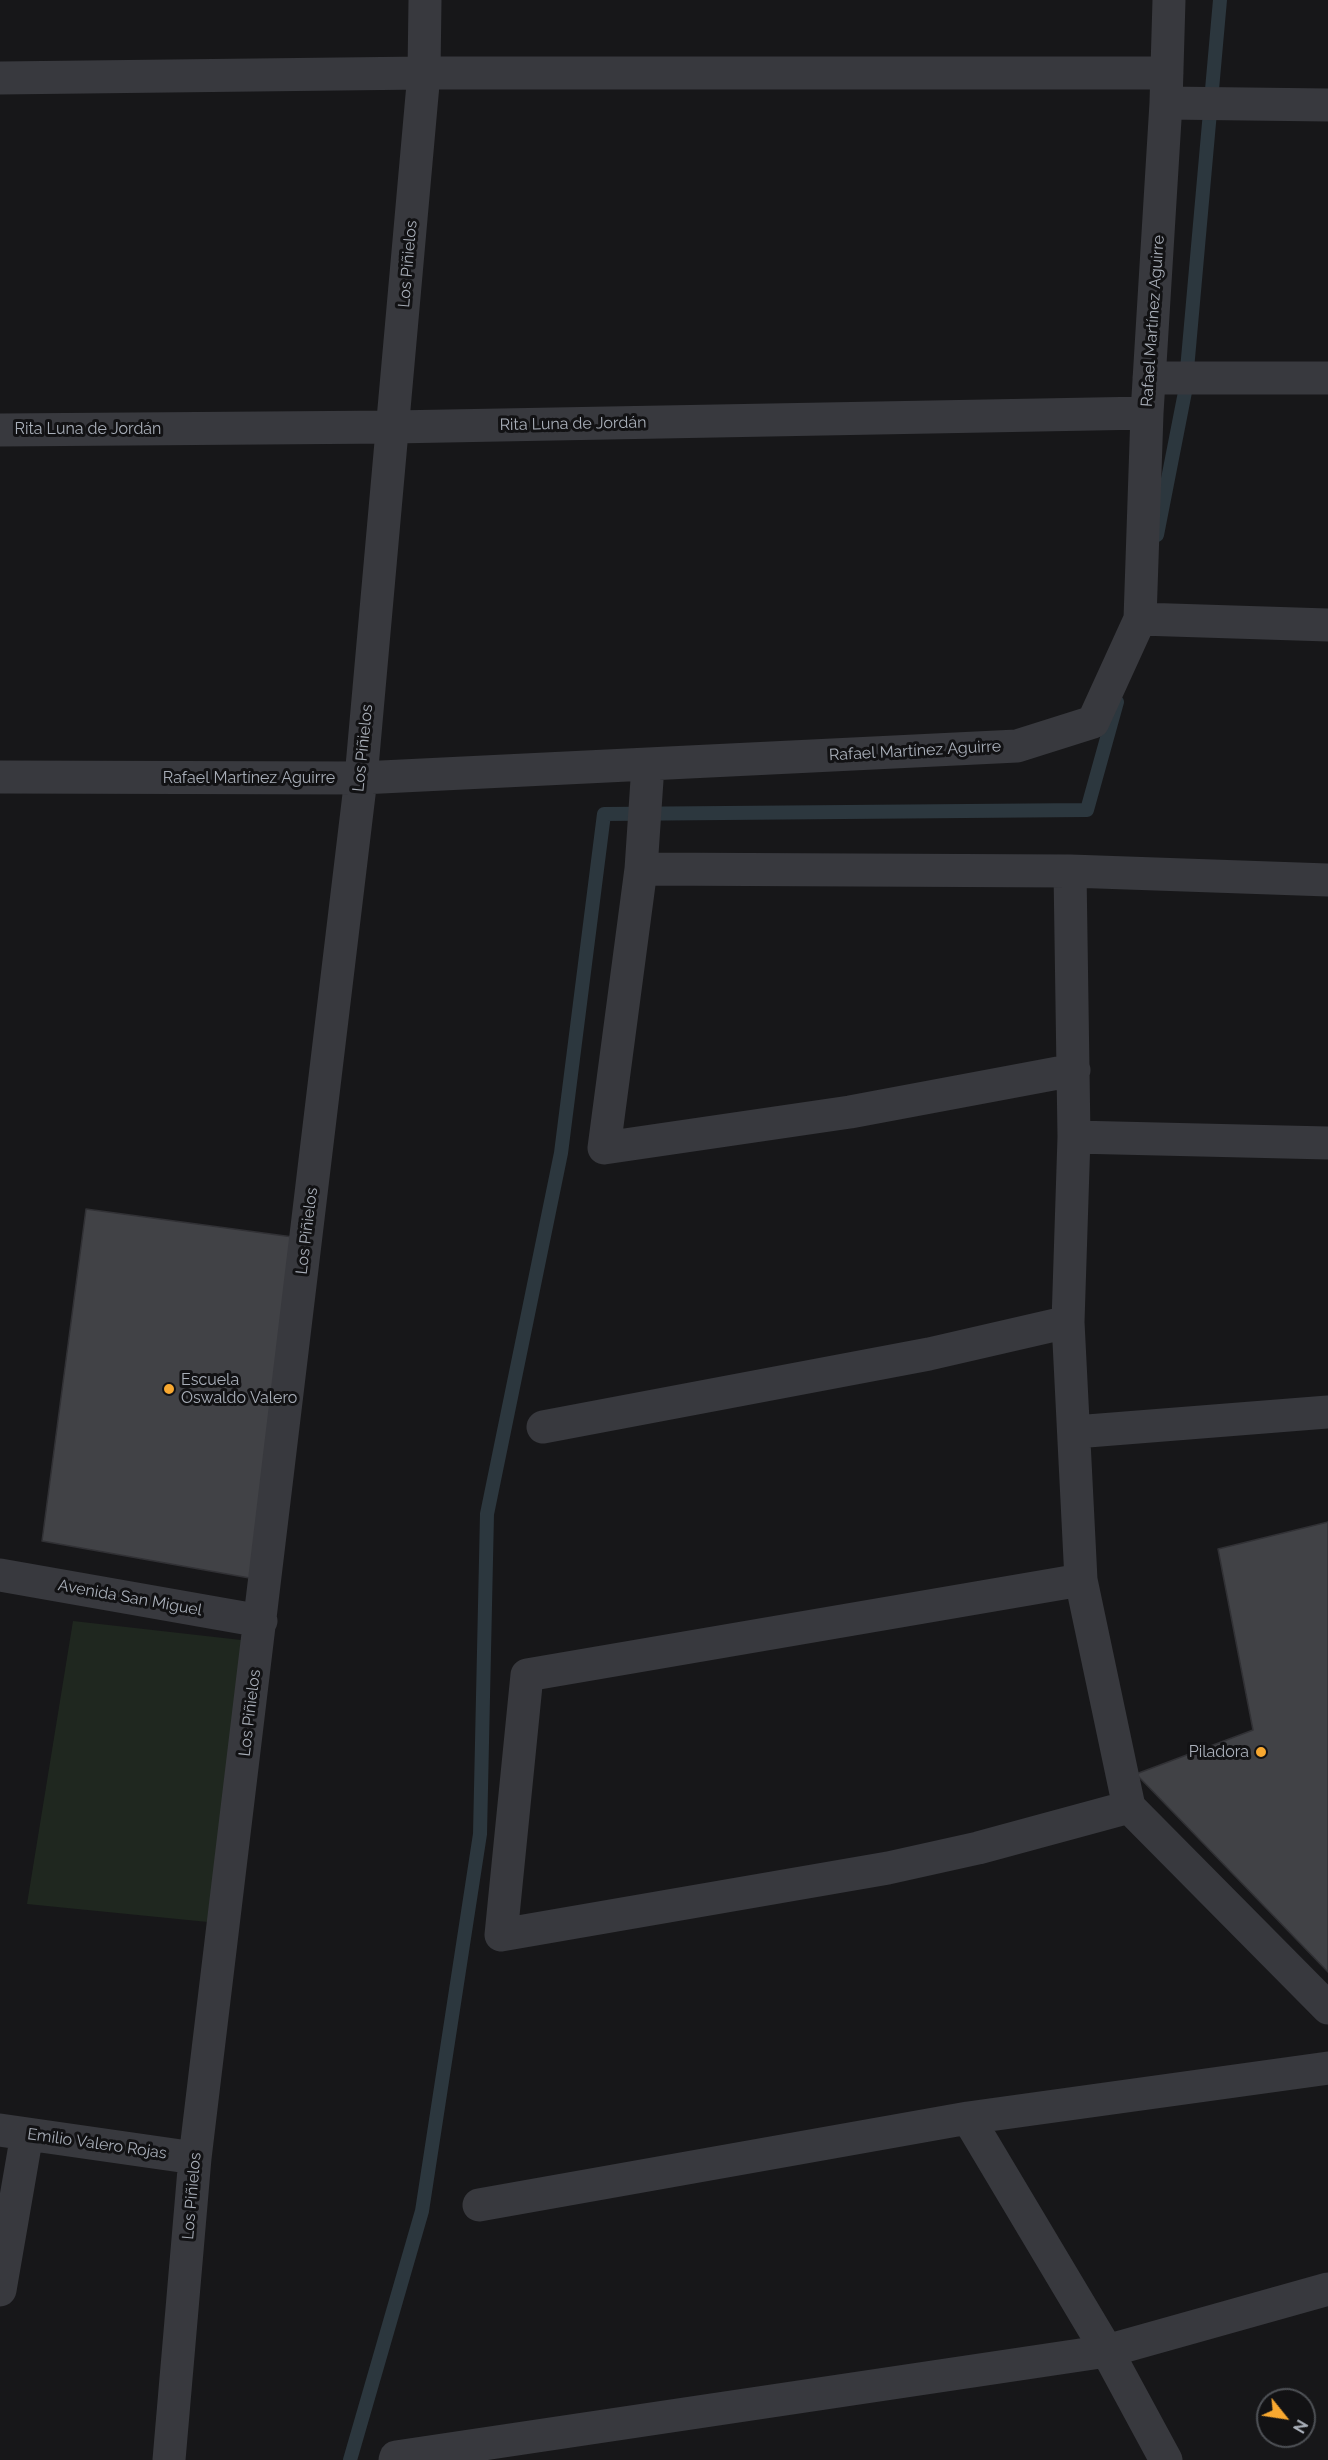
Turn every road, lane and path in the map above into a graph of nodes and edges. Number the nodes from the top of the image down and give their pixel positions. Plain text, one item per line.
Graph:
1 (425, 0) edge
2 (1169, 0) edge
3 (424, 73) junction
4 (0, 78) edge
5 (1166, 88) junction
6 (1328, 105) edge
7 (1149, 378) junction
8 (1328, 378) edge
9 (1147, 413) junction
10 (393, 427) junction
11 (0, 430) edge
12 (1140, 620) junction
13 (1328, 625) edge
14 (648, 765) junction
15 (0, 777) edge
16 (361, 778) junction
17 (641, 869) junction
18 (1070, 871) junction
19 (1328, 880) edge
20 (1074, 1070) junction
21 (1074, 1137) junction
22 (1328, 1143) edge
23 (1068, 1322) junction
24 (1328, 1412) edge
25 (543, 1427) dead end
26 (1075, 1432) junction
27 (0, 1575) edge
28 (1081, 1580) junction
29 (261, 1621) junction
30 (1130, 1808) junction
31 (1328, 2008) edge
32 (1328, 2068) edge
33 (969, 2118) junction
34 (14, 2132) edge
35 (195, 2158) junction
36 (480, 2205) dead end
37 (1328, 2289) edge
38 (0, 2290) edge
39 (1107, 2351) junction
40 (169, 2460) edge
41 (395, 2460) edge
42 (1166, 2460) edge

1 - 3 street, Los Piñielos
2 - 5 street, Rafael Martínez Aguirre
3 - 4 street
3 - 5 street
3 - 10 street, Los Piñielos
5 - 6 street
5 - 7 street, Rafael Martínez Aguirre
7 - 8 street
7 - 9 street, Rafael Martínez Aguirre
9 - 10 street, Rita Luna de Jordán
9 - 12 street, Rafael Martínez Aguirre
10 - 11 street, Rita Luna de Jordán
10 - 16 street, Los Piñielos
12 - 13 street
12 - 14 street, Rafael Martínez Aguirre
14 - 16 street, Rafael Martínez Aguirre
14 - 17 street
15 - 16 street, Rafael Martínez Aguirre
16 - 29 street, Los Piñielos
17 - 18 street
17 - 20 street
18 - 19 street
18 - 20 street
20 - 21 street
21 - 22 street
21 - 23 street
23 - 25 street
23 - 26 street
24 - 26 street
26 - 28 street
27 - 29 street, Avenida San Miguel
28 - 30 street
28 - 30 street
29 - 35 street, Los Piñielos
30 - 31 street
32 - 33 street
33 - 36 street
33 - 39 street
34 - 35 street, Emilio Valero Rojas
34 - 38 street
35 - 40 street, Los Piñielos
37 - 39 street
39 - 41 street
39 - 42 street

